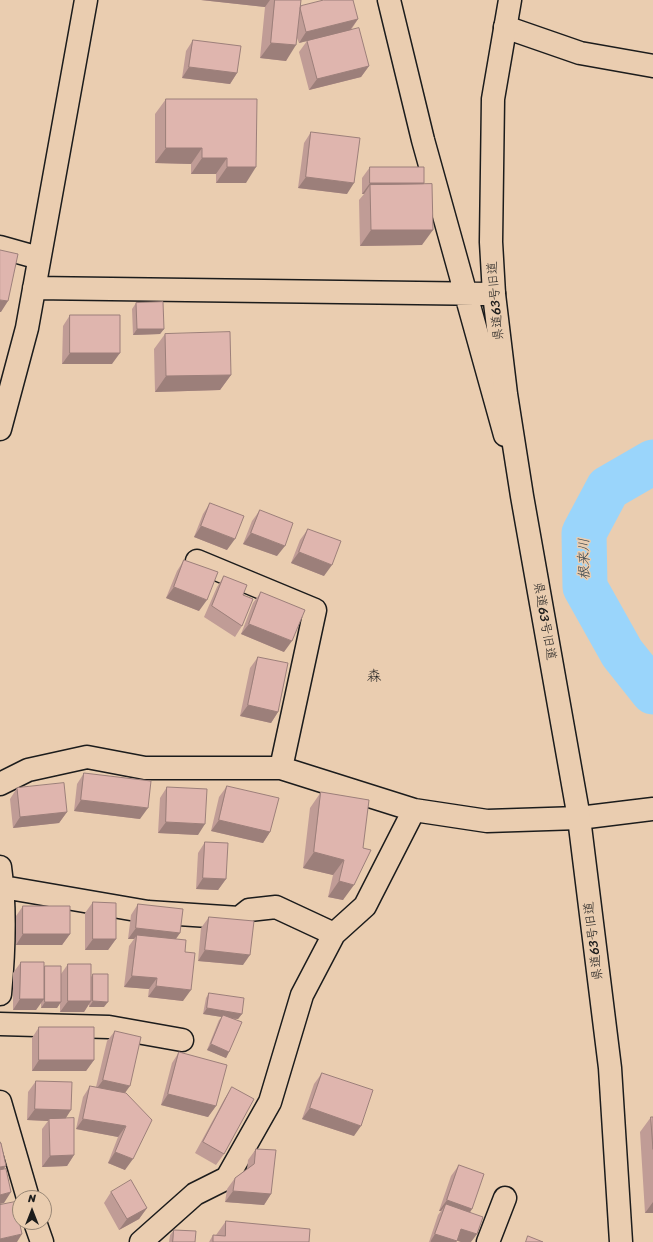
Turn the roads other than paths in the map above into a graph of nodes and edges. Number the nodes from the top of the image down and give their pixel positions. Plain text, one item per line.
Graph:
1 (86, 0) edge
2 (388, 0) edge
3 (510, 0) edge
4 (505, 27) junction
5 (653, 66) edge
6 (0, 247) edge
7 (39, 258) junction
8 (34, 288) junction
9 (466, 294) junction
10 (494, 294) junction
11 (0, 429) edge
12 (522, 496) junction
13 (197, 561) dead end
14 (281, 768) junction
15 (0, 784) edge
16 (653, 809) edge
17 (414, 810) junction
18 (579, 818) junction
19 (1, 877) edge
20 (334, 934) junction
21 (0, 994) edge
22 (0, 1024) edge
23 (182, 1040) dead end
24 (0, 1102) edge
25 (26, 1190) edge
26 (505, 1198) dead end
27 (38, 1230) edge
28 (42, 1242) edge
29 (140, 1242) edge
30 (488, 1242) edge
31 (621, 1242) edge

1 - 7 street
2 - 9 street
3 - 4 street, 県道63号旧道
4 - 5 street
4 - 10 street, 県道63号旧道
6 - 7 street
7 - 8 street
8 - 9 street
8 - 11 street
9 - 10 street
9 - 12 street
10 - 12 street, 県道63号旧道
12 - 18 street, 県道63号旧道
13 - 14 street
14 - 15 street
14 - 17 street
16 - 18 street
17 - 18 street
17 - 20 street
18 - 31 street, 県道63号旧道
19 - 20 street
19 - 21 street
20 - 29 street
22 - 23 street
24 - 25 street
26 - 30 street
27 - 28 street

